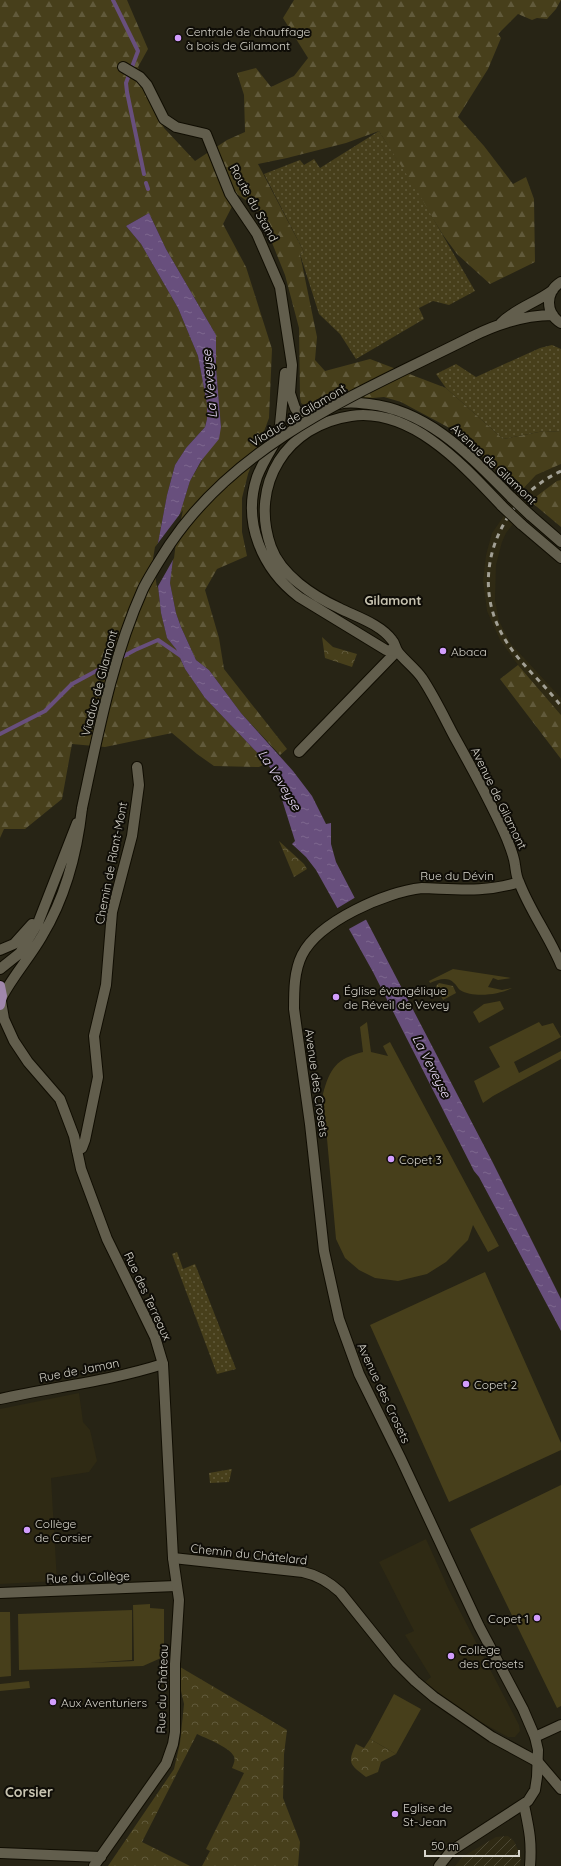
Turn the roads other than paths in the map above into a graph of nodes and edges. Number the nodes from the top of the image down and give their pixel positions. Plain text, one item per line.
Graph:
1 (128, 69) dead end
2 (561, 282) edge
3 (553, 290) junction
4 (553, 315) junction
5 (501, 323) junction
6 (561, 323) edge
7 (289, 350) junction
8 (303, 419) junction
9 (276, 441) junction
10 (561, 542) edge
11 (561, 558) edge
12 (397, 651) junction
13 (299, 752) dead end
14 (137, 767) dead end
15 (82, 808) junction
16 (519, 882) junction
17 (47, 898) junction
18 (330, 926) joint
19 (0, 950) edge
20 (561, 965) edge
21 (0, 969) edge
22 (0, 986) edge
23 (1, 1001) edge
24 (0, 1031) edge
25 (14, 1041) junction
26 (77, 1150) junction
27 (162, 1364) junction
28 (0, 1399) edge
29 (173, 1558) junction
30 (176, 1586) junction
31 (0, 1593) edge
32 (561, 1725) edge
33 (535, 1737) junction
34 (538, 1762) junction
35 (561, 1789) edge
36 (524, 1805) junction
37 (0, 1853) edge
38 (101, 1857) junction
39 (94, 1866) edge
40 (439, 1866) edge
41 (530, 1866) edge

1 - 7 street, Route du Stand
2 - 3 street, Viaduc de Gilamont
3 - 4 street
3 - 5 street, Viaduc de Gilamont
4 - 5 street, Viaduc de Gilamont
4 - 6 street
5 - 15 street, Viaduc de Gilamont, bridge
7 - 8 street, Route du Stand
7 - 9 street, Route du Stand
8 - 9 street, Avenue de Gilamont
8 - 10 street, Avenue de Gilamont, bridge
9 - 12 street, Avenue de Gilamont
11 - 12 street, Avenue de Gilamont, bridge
12 - 13 street
12 - 16 street, Avenue de Gilamont
14 - 26 street, Chemin de Riant-Mont
15 - 17 street, Viaduc de Gilamont
15 - 23 street, Viaduc de Gilamont
16 - 18 street, Rue du Dévin
16 - 20 street, Avenue de Gilamont
17 - 19 street
17 - 21 street, Viaduc de Gilamont
18 - 33 street, Avenue des Crosets
22 - 23 main road
23 - 25 street, Rue des Terreaux
24 - 25 street, Rue des Terreaux
25 - 26 street, Rue des Terreaux
26 - 27 street, Rue des Terreaux
27 - 28 street, Rue de Jaman
27 - 29 street, Rue des Terreaux
29 - 30 street, Rue des Terreaux
29 - 34 street, Chemin du Châtelard
30 - 31 street, Rue du Collège
30 - 38 street, Rue du Château
32 - 33 street
33 - 34 street, Avenue des Crosets
34 - 35 street
34 - 36 street, Avenue des Crosets
36 - 40 street
36 - 41 street
37 - 38 street
38 - 39 street, Rue du Château

